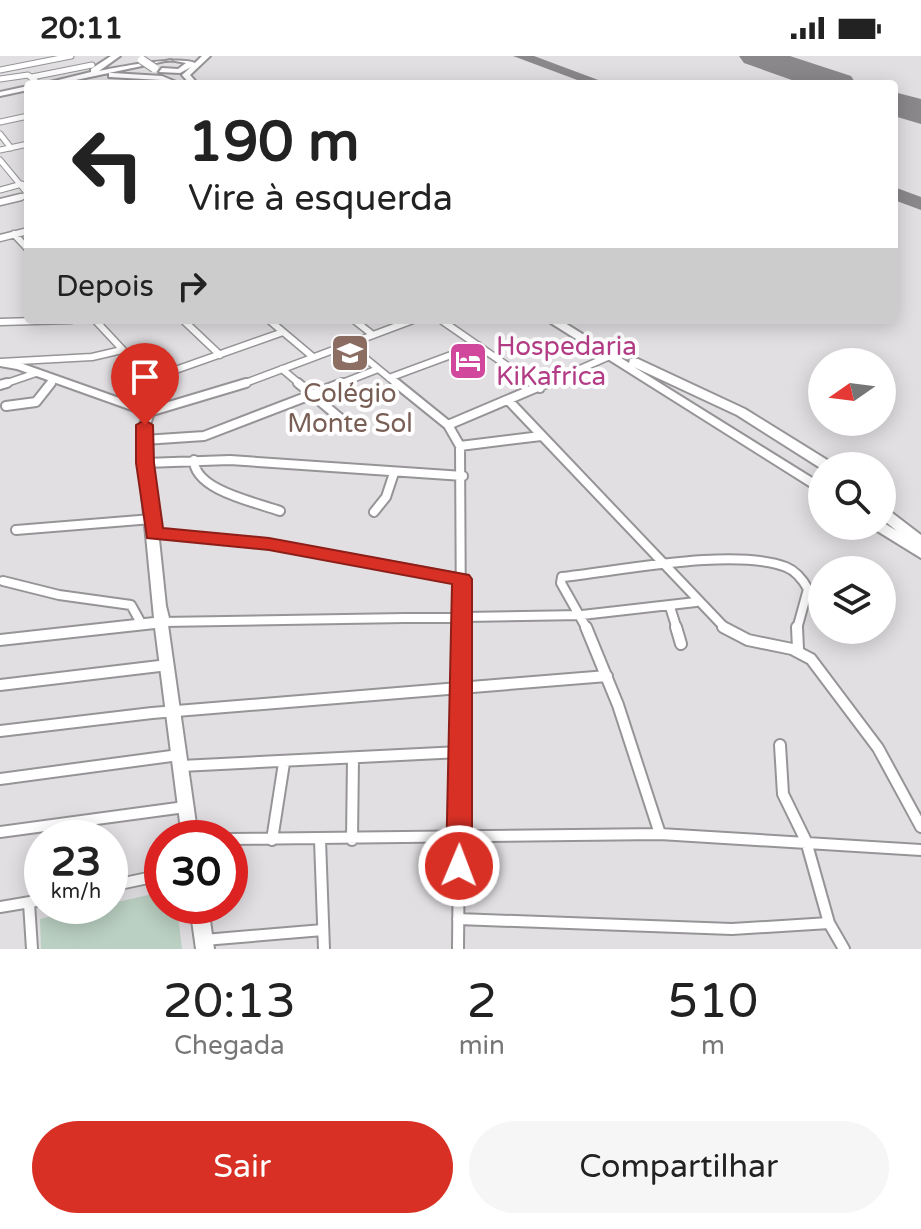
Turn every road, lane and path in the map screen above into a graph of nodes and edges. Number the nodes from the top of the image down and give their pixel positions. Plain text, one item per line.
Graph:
1 (71, 56) edge
2 (119, 56) edge
3 (189, 56) edge
4 (206, 56) edge
5 (139, 57) edge
6 (173, 58) edge
7 (92, 65) dead end
8 (128, 68) junction
9 (158, 69) junction
10 (0, 70) edge
11 (32, 77) junction
12 (0, 79) edge
13 (80, 79) junction
14 (35, 80) edge
15 (65, 80) joint
16 (75, 80) edge
17 (167, 80) edge
18 (175, 80) edge
19 (190, 80) edge
20 (24, 90) edge
21 (0, 95) edge
22 (24, 117) edge
23 (0, 122) edge
24 (0, 134) edge
25 (24, 145) edge
26 (11, 148) junction
27 (0, 150) edge
28 (0, 160) edge
29 (23, 182) edge
30 (0, 190) edge
31 (24, 195) edge
32 (0, 202) edge
33 (24, 232) edge
34 (14, 234) junction
35 (0, 238) edge
36 (24, 245) edge
37 (24, 321) edge
38 (0, 322) edge
39 (99, 324) edge
40 (187, 324) edge
41 (274, 324) edge
42 (359, 324) edge
43 (402, 324) edge
44 (447, 324) edge
45 (558, 324) edge
46 (570, 324) edge
47 (283, 332) junction
48 (373, 335) junction
49 (348, 344) junction
50 (478, 345) junction
51 (122, 350) junction
52 (220, 355) junction
53 (610, 356) junction
54 (313, 357) junction
55 (0, 363) edge
56 (282, 369) junction
57 (378, 369) junction
58 (36, 373) junction
59 (389, 378) junction
60 (54, 379) junction
61 (150, 379) junction
62 (0, 385) edge
63 (540, 388) junction
64 (313, 394) junction
65 (718, 399) junction
66 (509, 401) junction
67 (6, 406) dead end
68 (691, 408) junction
69 (149, 412) junction
70 (448, 425) junction
71 (352, 428) dead end
72 (541, 436) junction
73 (144, 440) junction
74 (460, 446) junction
75 (808, 455) edge
76 (808, 456) edge
77 (194, 460) junction
78 (145, 463) junction
79 (394, 473) junction
80 (463, 476) junction
81 (808, 480) edge
82 (808, 481) edge
83 (280, 511) dead end
84 (374, 512) dead end
85 (152, 519) junction
86 (896, 523) edge
87 (16, 530) dead end
88 (154, 533) junction
89 (896, 537) edge
90 (921, 542) edge
91 (921, 553) edge
92 (668, 568) junction
93 (462, 579) junction
94 (3, 581) dead end
95 (696, 602) junction
96 (670, 607) junction
97 (582, 615) junction
98 (461, 617) junction
99 (163, 622) junction
100 (141, 623) junction
101 (0, 640) edge
102 (681, 644) dead end
103 (798, 649) junction
104 (168, 665) junction
105 (607, 676) junction
106 (0, 685) edge
107 (461, 690) junction
108 (174, 710) junction
109 (0, 731) edge
110 (780, 745) dead end
111 (460, 752) junction
112 (353, 758) junction
113 (180, 761) junction
114 (284, 763) junction
115 (0, 779) edge
116 (186, 807) junction
117 (188, 820) edge
118 (921, 827) edge
119 (0, 832) edge
120 (660, 834) junction
121 (248, 839) edge
122 (459, 839) junction
123 (272, 840) junction
124 (320, 840) junction
125 (352, 840) junction
126 (806, 841) junction
127 (921, 850) edge
128 (24, 904) edge
129 (0, 907) edge
130 (458, 919) junction
131 (829, 923) junction
132 (34, 924) edge
133 (201, 924) edge
134 (323, 930) junction
135 (204, 945) edge
136 (32, 949) edge
137 (324, 949) edge
138 (458, 949) edge
139 (844, 949) edge

1 - 10 street
2 - 8 main road
2 - 15 main road
3 - 6 main road
4 - 19 main road
5 - 9 main road, bridge
6 - 8 main road
6 - 9 main road
7 - 11 street
8 - 9 main road
8 - 13 main road
8 - 15 main road
9 - 18 main road
11 - 12 street
11 - 14 street
13 - 16 main road
13 - 17 main road
20 - 21 main road
22 - 23 street
24 - 26 street
25 - 26 street
26 - 27 street
28 - 29 street
29 - 30 street
31 - 32 street
33 - 34 street
34 - 35 street
34 - 36 street
37 - 38 street
39 - 51 street
40 - 52 street
41 - 47 street
42 - 48 street
43 - 48 street
44 - 50 street
45 - 53 main road
46 - 65 main road
47 - 52 street
47 - 54 street
48 - 49 street
49 - 54 street
49 - 57 street
50 - 59 street
50 - 63 street
51 - 55 street
51 - 61 street
52 - 61 street
53 - 63 street
53 - 68 main road
54 - 56 street
55 - 58 street
56 - 64 street
56 - 69 street
57 - 59 street
57 - 64 street
58 - 60 street
58 - 62 street
59 - 70 street
60 - 67 street
60 - 69 street
61 - 69 street
63 - 66 street
64 - 71 street
64 - 73 street
65 - 68 main road
65 - 75 main road
66 - 70 street
66 - 72 street
68 - 82 main road
69 - 73 street
70 - 74 street
72 - 74 street
72 - 92 street
73 - 78 street
74 - 80 street
76 - 81 main road
77 - 78 street
77 - 79 street
77 - 83 street
78 - 85 street
79 - 80 street
79 - 84 street
80 - 93 street
85 - 87 street
85 - 88 street
86 - 90 main road
88 - 93 street
88 - 99 street
89 - 91 main road
92 - 95 street
92 - 97 street
92 - 103 street
93 - 98 street
94 - 100 street
95 - 96 street
95 - 103 street
96 - 97 street
96 - 102 street
97 - 98 street
97 - 105 street
98 - 99 street
98 - 107 street
99 - 100 street
99 - 104 street
100 - 101 street
103 - 118 street
104 - 106 street
104 - 108 street
105 - 107 street
105 - 120 street
107 - 108 street
107 - 111 street
108 - 109 street
108 - 113 street
110 - 126 street
111 - 112 street
111 - 122 street
112 - 114 street
112 - 125 street
113 - 114 street
113 - 115 street
113 - 116 street
114 - 123 street
116 - 117 street
116 - 119 street
120 - 122 street
120 - 126 street
121 - 123 street
122 - 125 street
122 - 130 street
123 - 124 street
124 - 125 street
124 - 134 street
126 - 127 street
126 - 131 street
128 - 129 street
130 - 131 street
130 - 138 street
131 - 139 street
132 - 136 street
133 - 135 street
134 - 135 street
134 - 137 street

